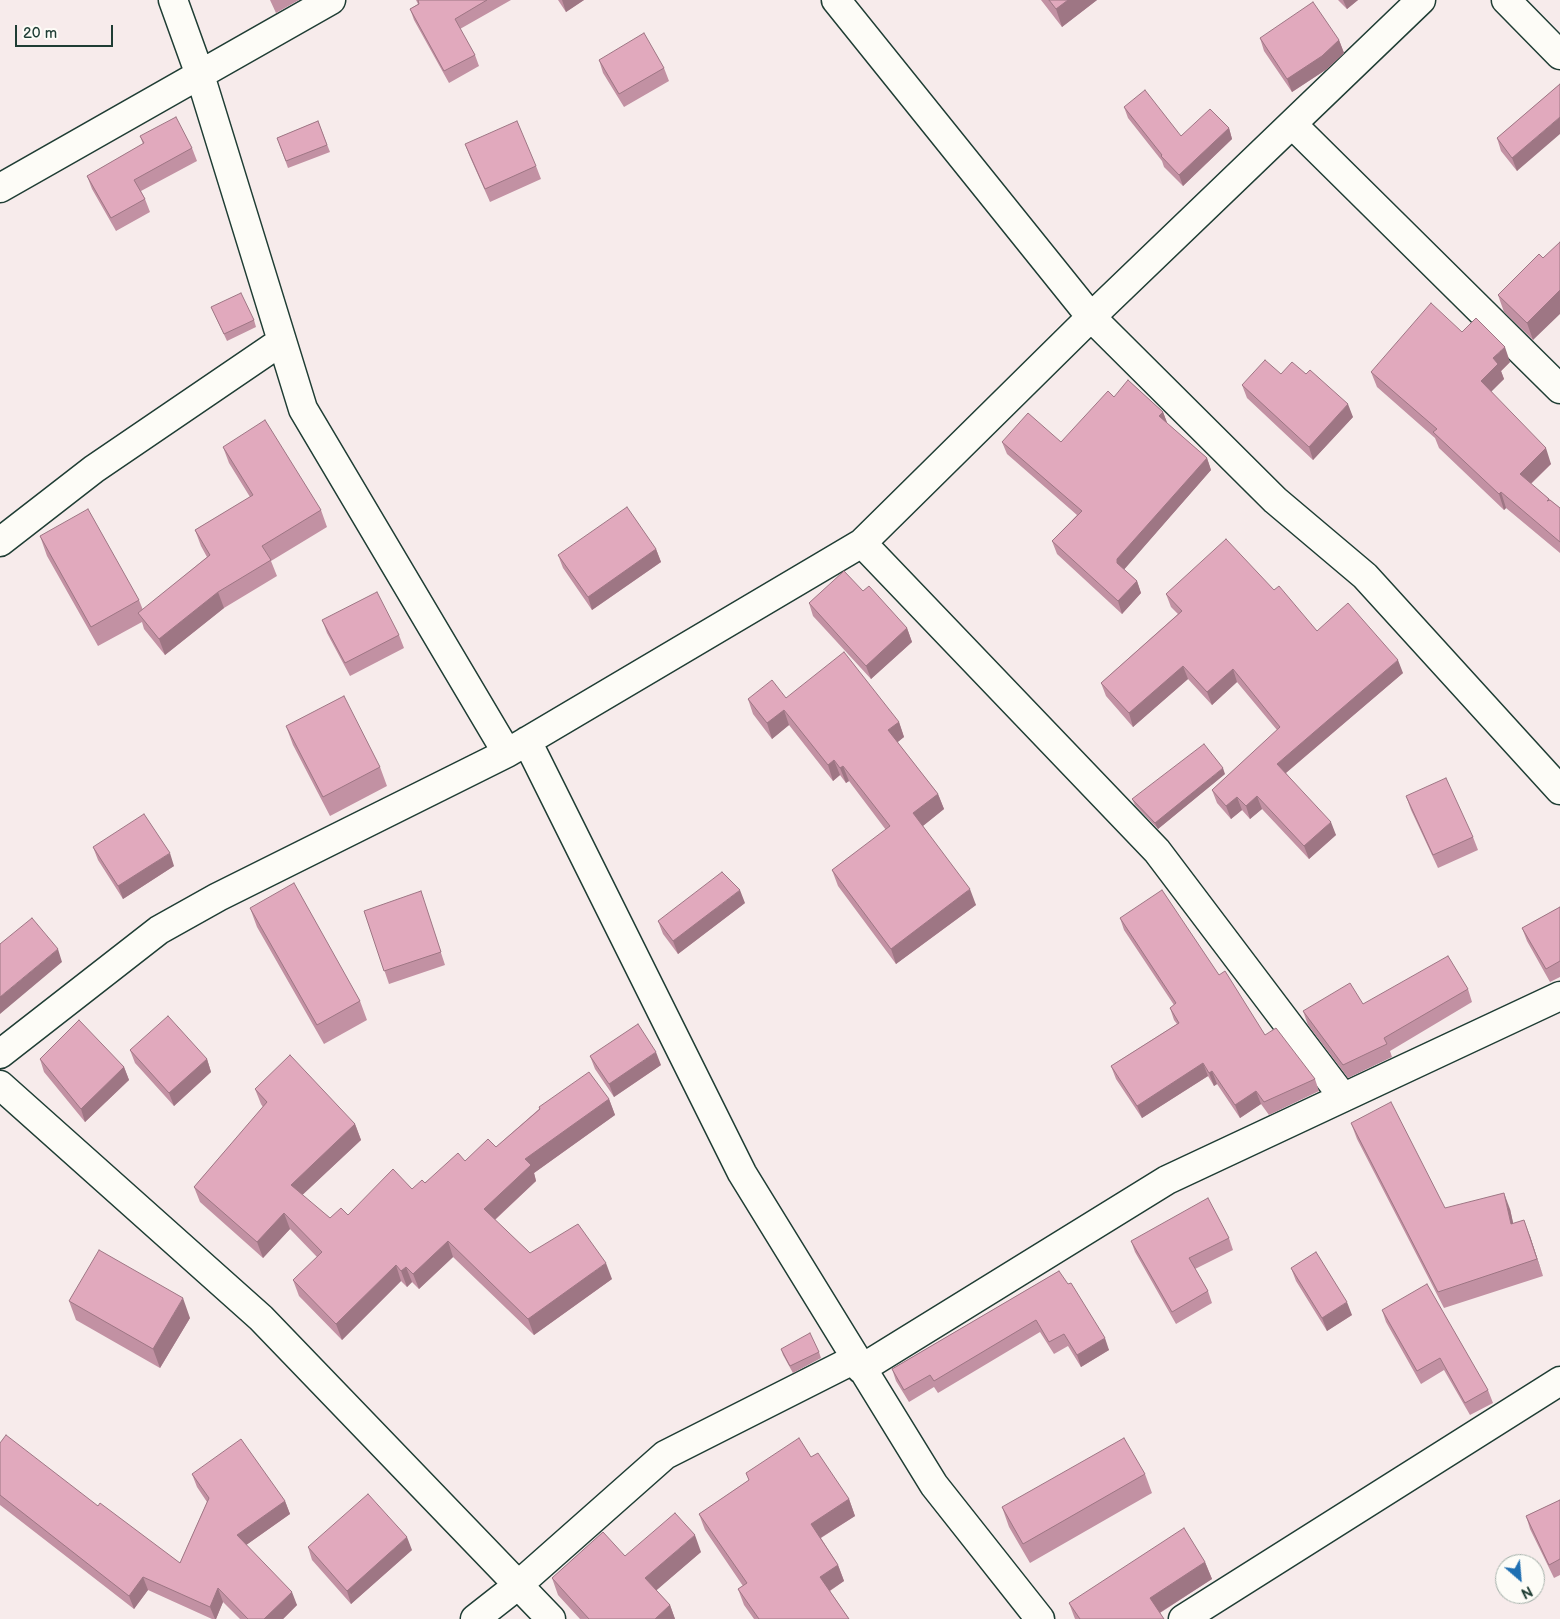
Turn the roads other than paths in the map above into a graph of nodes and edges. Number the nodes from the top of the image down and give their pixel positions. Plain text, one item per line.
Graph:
1 (173, 0) edge
2 (331, 0) edge
3 (836, 0) edge
4 (1421, 0) edge
5 (1506, 0) edge
6 (1560, 55) edge
7 (200, 76) junction
8 (1292, 124) junction
9 (0, 188) edge
10 (1091, 317) junction
11 (282, 341) junction
12 (1560, 389) edge
13 (0, 542) edge
14 (862, 543) junction
15 (517, 747) junction
16 (1560, 790) edge
17 (1560, 996) edge
18 (0, 1054) edge
19 (0, 1086) edge
20 (1343, 1097) junction
21 (858, 1364) junction
22 (1560, 1381) edge
23 (518, 1586) junction
24 (475, 1619) edge
25 (551, 1619) edge
26 (1040, 1619) edge
27 (1183, 1619) edge

1 - 7 street
2 - 7 street
3 - 10 street
4 - 8 street
5 - 6 street
7 - 9 street
7 - 11 street
8 - 10 street
8 - 12 street
10 - 14 street
10 - 16 street
11 - 13 street
11 - 15 street
14 - 15 street
14 - 20 street
15 - 18 street
15 - 21 street
17 - 20 street
19 - 23 street
20 - 21 street
21 - 23 street
21 - 26 street
22 - 27 street
23 - 24 street
23 - 25 street

